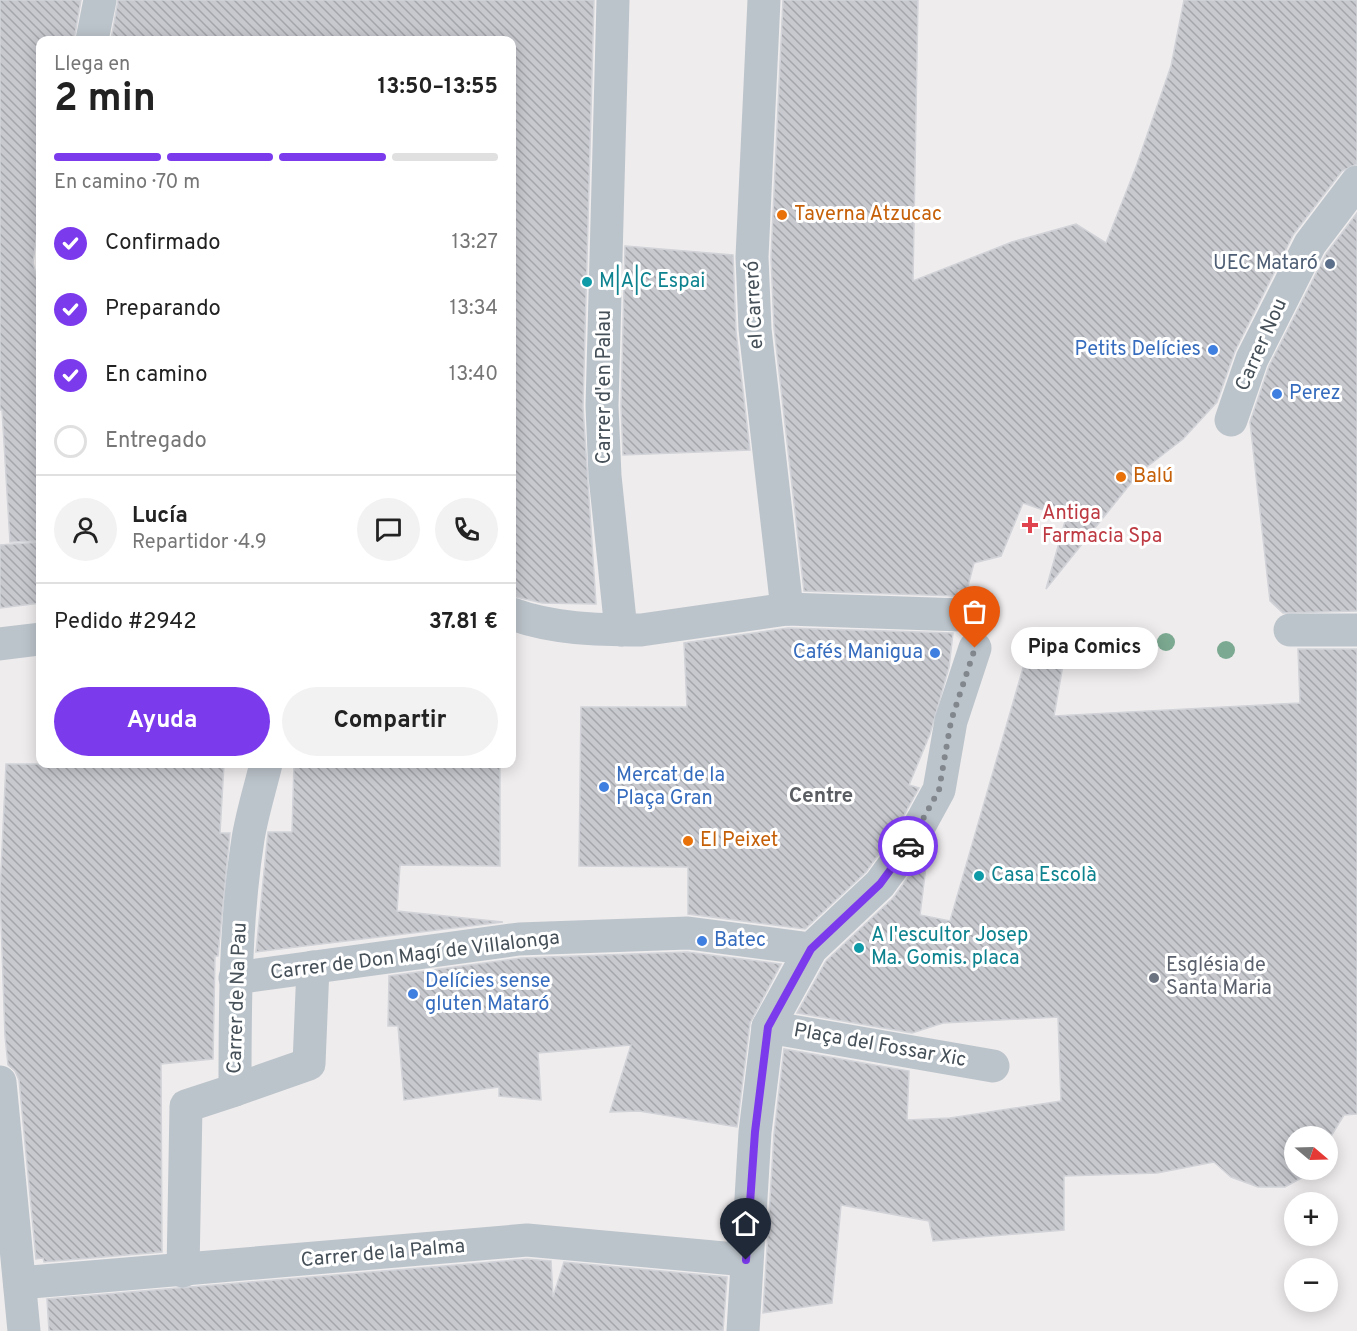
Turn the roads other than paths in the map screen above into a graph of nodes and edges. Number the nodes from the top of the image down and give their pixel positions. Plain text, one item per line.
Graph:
1 (100, 0) edge
2 (613, 0) edge
3 (764, 0) edge
4 (93, 36) edge
5 (1357, 182) edge
6 (1232, 420) dead end
7 (787, 609) junction
8 (962, 615) dead end
9 (516, 616) edge
10 (621, 630) junction
11 (1290, 630) dead end
12 (1357, 630) edge
13 (36, 640) edge
14 (0, 644) edge
15 (975, 648) dead end
16 (265, 768) edge
17 (811, 949) junction
18 (313, 967) junction
19 (235, 978) junction
20 (768, 1027) junction
21 (993, 1066) dead end
22 (0, 1082) edge
23 (236, 1090) junction
24 (746, 1260) junction
25 (183, 1271) junction
26 (20, 1285) junction
27 (24, 1331) edge
28 (743, 1331) edge

1 - 4 street
2 - 10 street, Carrer d'en Palau
3 - 7 street, el Carreró
5 - 6 street, Carrer Nou
7 - 8 street
7 - 10 street
9 - 10 street
11 - 12 street
13 - 14 street
15 - 17 street
16 - 19 street, Carrer de Na Pau
17 - 18 street, Carrer de Don Magí de Villalonga
17 - 20 street
18 - 19 street, Carrer de Don Magí de Villalonga
18 - 23 street
19 - 23 street, Carrer de Na Pau
20 - 21 street, Plaça del Fossar Xic
20 - 24 street
22 - 26 street
23 - 25 street, Carrer de Na Pau
24 - 25 street, Carrer de la Palma
24 - 28 street
25 - 26 street, Carrer de la Palma
26 - 27 street

